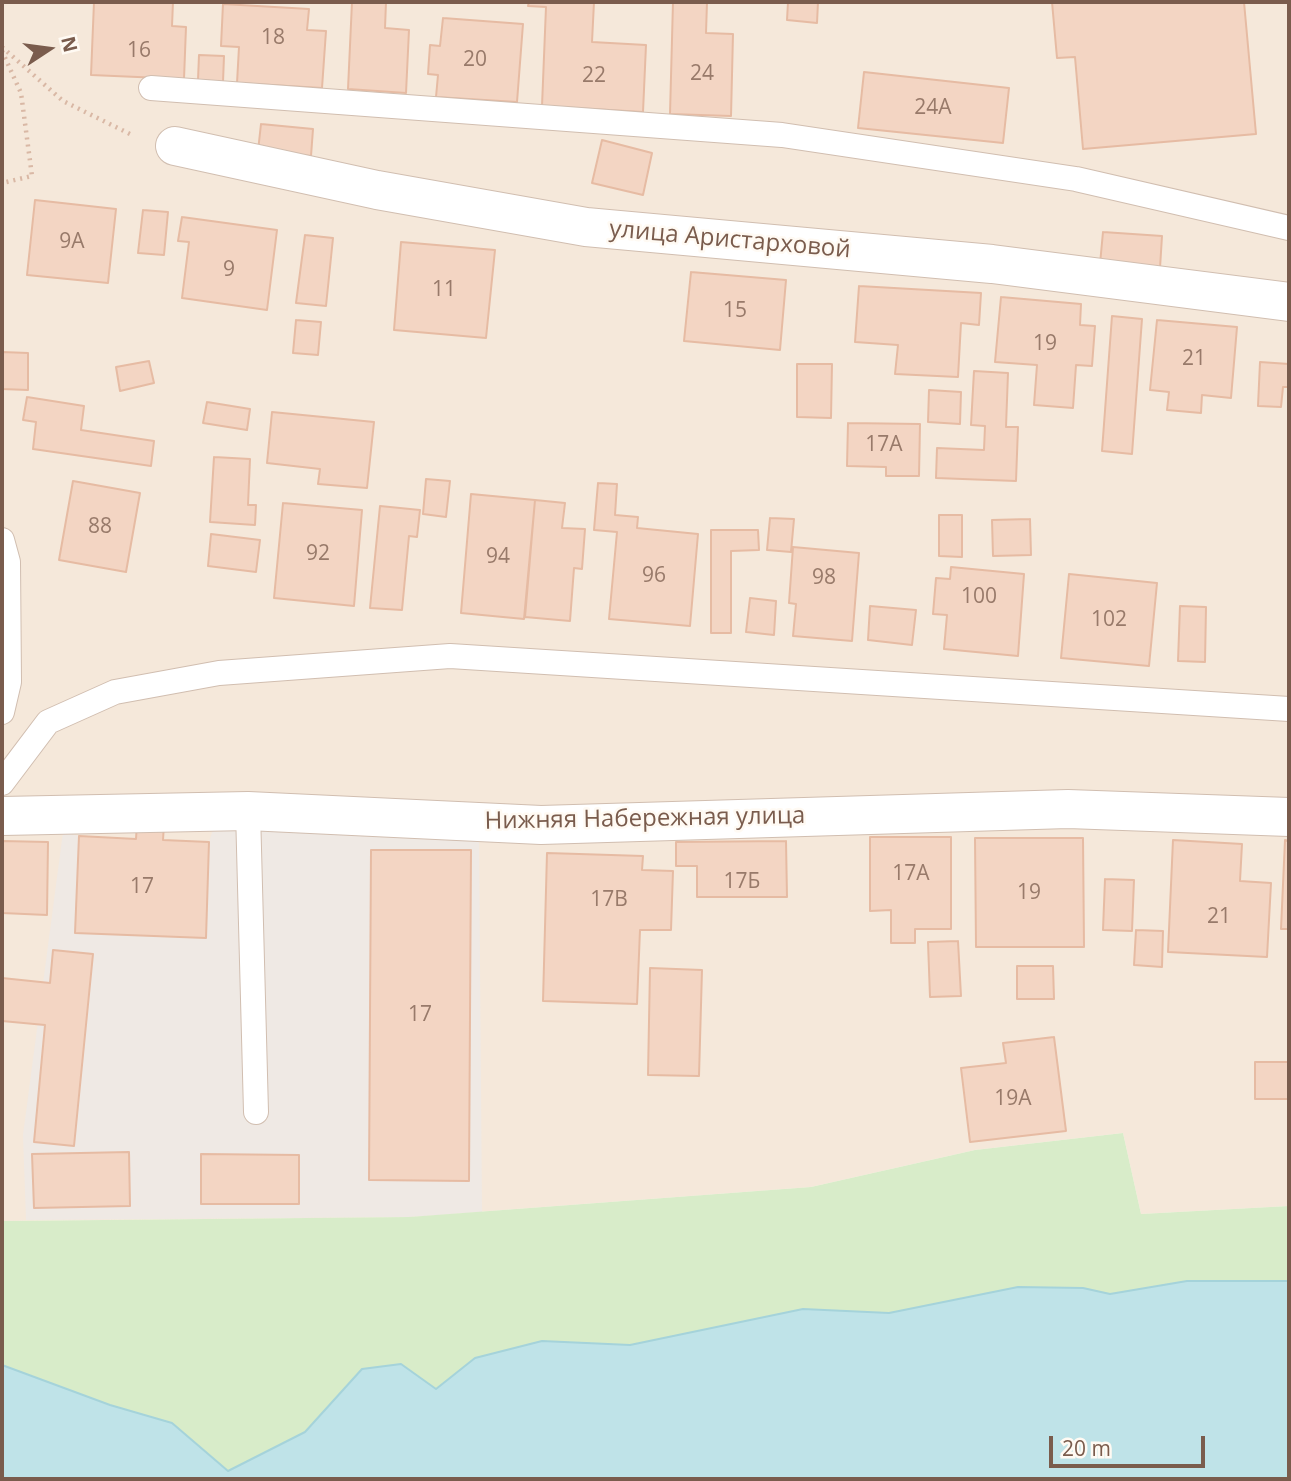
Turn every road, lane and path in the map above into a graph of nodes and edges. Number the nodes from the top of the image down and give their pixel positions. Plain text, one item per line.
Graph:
1 (2, 49) edge
2 (151, 88) dead end
3 (175, 146) joint
4 (2, 183) edge
5 (1289, 228) edge
6 (1289, 302) edge
7 (2, 540) edge
8 (1289, 709) edge
9 (2, 712) edge
10 (2, 783) edge
11 (248, 811) junction
12 (2, 816) edge
13 (1289, 817) edge
14 (256, 1112) dead end

1 - 3 path
1 - 4 path
2 - 5 lane
3 - 6 street, улица Аристарховой
7 - 9 lane
8 - 10 lane
11 - 12 street, Нижняя Набережная улица
11 - 13 street, Нижняя Набережная улица
11 - 14 lane

